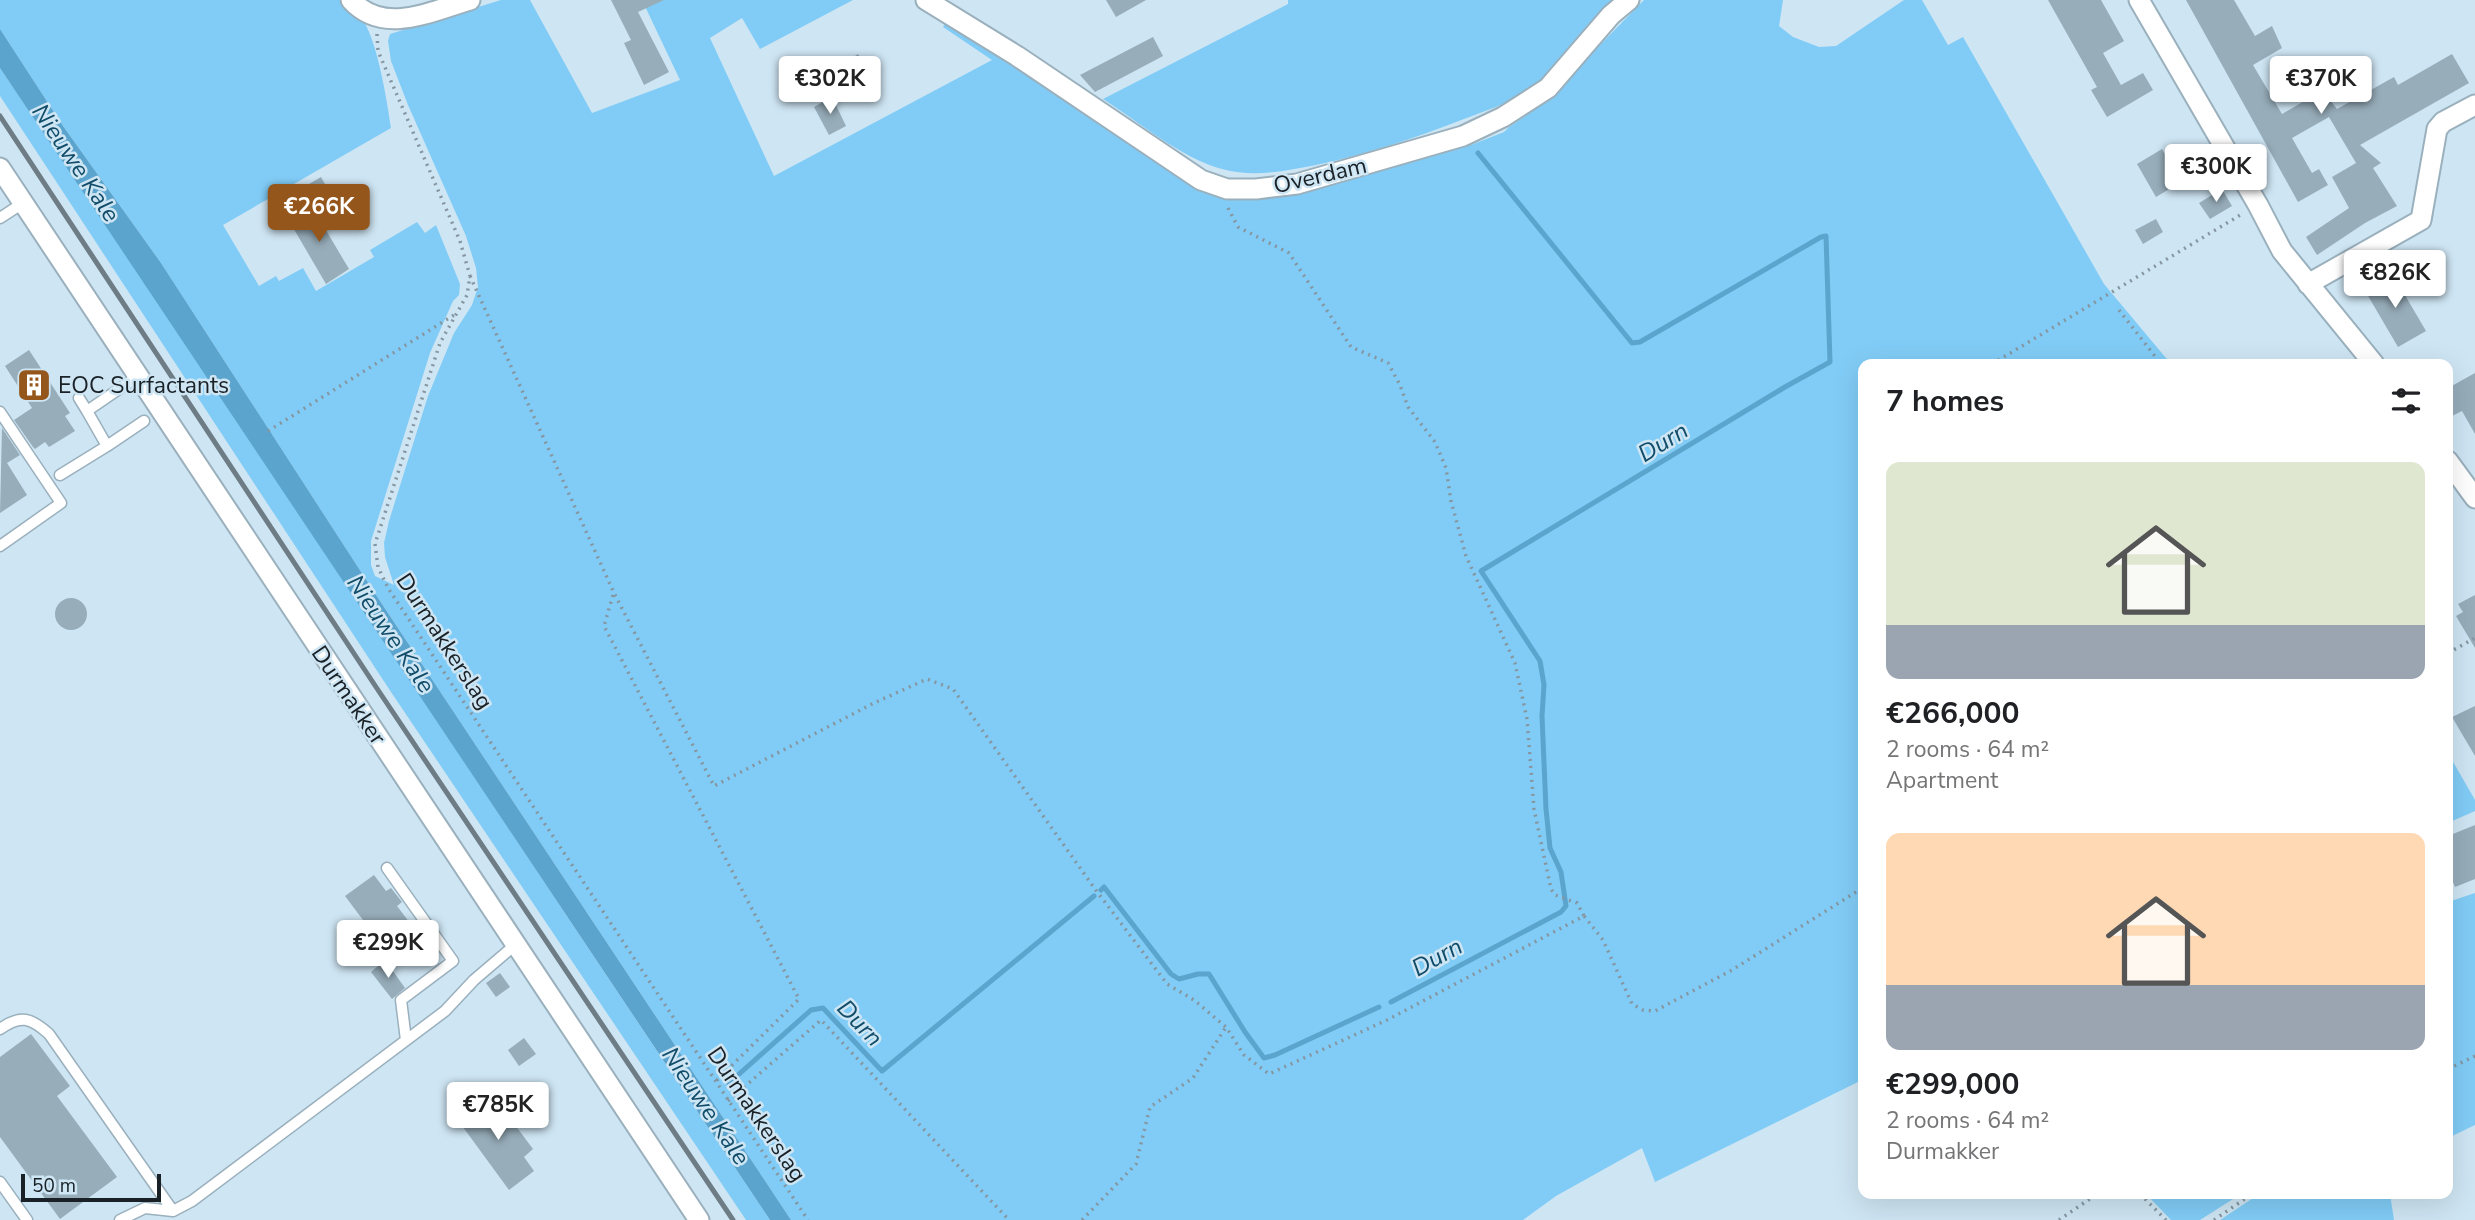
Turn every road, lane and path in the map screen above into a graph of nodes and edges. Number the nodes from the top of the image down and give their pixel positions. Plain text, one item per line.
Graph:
1 (351, 0) edge
2 (470, 0) edge
3 (926, 0) edge
4 (1629, 0) edge
5 (2139, 0) edge
6 (376, 18) junction
7 (2475, 104) edge
8 (0, 168) edge
9 (1227, 189) junction
10 (23, 203) junction
11 (2258, 205) junction
12 (0, 218) edge
13 (470, 276) junction
14 (2308, 284) junction
15 (2119, 310) dead end
16 (456, 314) junction
17 (2000, 359) edge
18 (2157, 359) edge
19 (2370, 359) edge
20 (138, 376) junction
21 (79, 398) dead end
22 (87, 411) junction
23 (0, 412) edge
24 (144, 421) dead end
25 (268, 431) dead end
26 (107, 446) junction
27 (2453, 468) edge
28 (60, 475) dead end
29 (2475, 498) edge
30 (0, 546) edge
31 (614, 593) junction
32 (2475, 638) edge
33 (2453, 650) edge
34 (387, 868) dead end
35 (1858, 891) edge
36 (1584, 916) junction
37 (515, 945) junction
38 (1226, 1027) junction
39 (0, 1029) edge
40 (406, 1040) junction
41 (2475, 1056) edge
42 (2453, 1067) edge
43 (715, 1082) junction
44 (728, 1101) junction
45 (0, 1182) edge
46 (2090, 1199) edge
47 (2145, 1199) edge
48 (2245, 1199) edge
49 (173, 1211) junction
50 (27, 1220) edge
51 (120, 1220) edge
52 (699, 1220) edge
53 (808, 1220) edge
54 (1009, 1220) edge
55 (1082, 1220) edge
56 (2059, 1220) edge
57 (2166, 1220) edge
58 (2214, 1220) edge

1 - 6 street
2 - 6 street
3 - 9 street, Overdam
4 - 9 street, Overdam
5 - 11 street
6 - 13 path
7 - 14 street
8 - 10 street, Durmakker
9 - 36 path
10 - 12 lane
10 - 20 street, Durmakker
11 - 14 street
11 - 17 path
13 - 16 path, Durmakkerslag
13 - 31 path
14 - 19 street
15 - 18 path
16 - 25 path
16 - 43 path, Durmakkerslag
20 - 22 lane
20 - 37 street, Durmakker
21 - 22 lane
22 - 26 lane
23 - 30 lane
24 - 26 lane
26 - 28 lane
27 - 29 street
31 - 38 path
31 - 43 path
32 - 33 path
34 - 40 lane
35 - 36 path
36 - 38 path
37 - 40 lane
37 - 52 street, Durmakker
38 - 55 path
39 - 49 lane
40 - 49 lane
41 - 42 path
43 - 44 path, Durmakkerslag
44 - 53 path, Durmakkerslag
44 - 54 path
45 - 50 lane
46 - 56 path
47 - 57 path
48 - 58 path
49 - 51 lane

